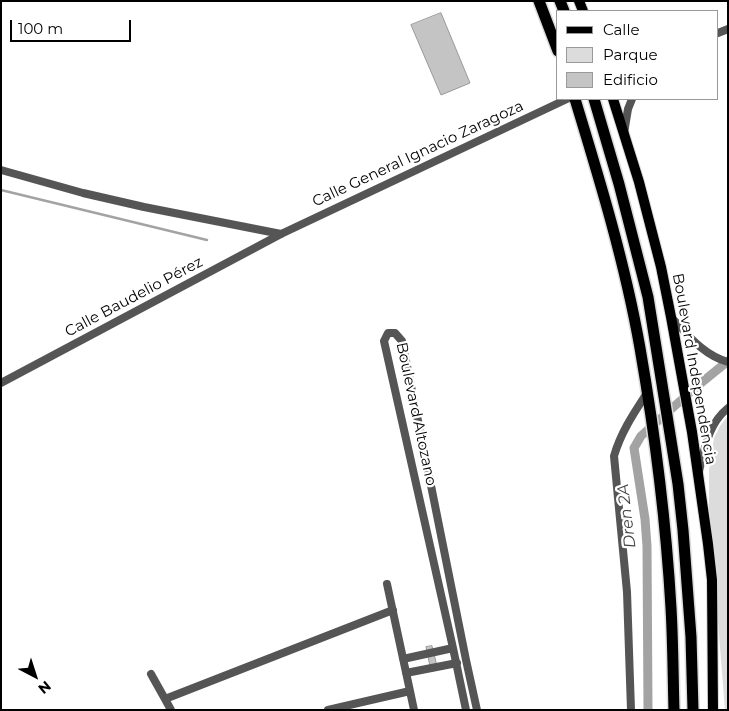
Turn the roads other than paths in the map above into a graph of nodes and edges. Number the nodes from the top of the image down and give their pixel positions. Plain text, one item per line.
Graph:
1 (539, 1) edge
2 (556, 46) edge
3 (565, 100) edge
4 (575, 100) edge
5 (594, 100) edge
6 (613, 100) edge
7 (632, 100) edge
8 (624, 135) junction
9 (1, 170) edge
10 (281, 234) junction
11 (671, 317) junction
12 (724, 361) edge
13 (1, 383) edge
14 (647, 393) junction
15 (728, 408) edge
16 (698, 473) junction
17 (387, 584) dead end
18 (393, 610) junction
19 (453, 648) junction
20 (403, 659) junction
21 (456, 663) junction
22 (406, 673) junction
23 (151, 674) dead end
24 (410, 692) junction
25 (165, 699) junction
26 (171, 710) edge
27 (328, 710) edge
28 (414, 710) edge
29 (466, 710) edge
30 (477, 710) edge
31 (631, 710) edge
32 (674, 710) edge
33 (693, 710) edge
34 (713, 710) edge

1 - 2 highway
3 - 10 street, Calle General Ignacio Zaragoza
4 - 14 highway
5 - 33 highway
6 - 8 main road, Boulevard Independencia
7 - 8 street
8 - 11 main road, Boulevard Independencia
9 - 10 street
10 - 13 street, Calle Baudelio Pérez
11 - 12 street
11 - 16 main road, Boulevard Independencia
14 - 31 street
14 - 32 highway
15 - 16 street
16 - 34 main road, Boulevard Independencia
17 - 18 street
18 - 20 street
18 - 25 street
19 - 20 street
19 - 21 street, Boulevard Altozano
19 - 30 street, Boulevard Altozano
20 - 22 street
21 - 22 street
21 - 29 street, Boulevard Altozano
22 - 24 street
23 - 25 street
24 - 27 street
24 - 28 street
25 - 26 street

